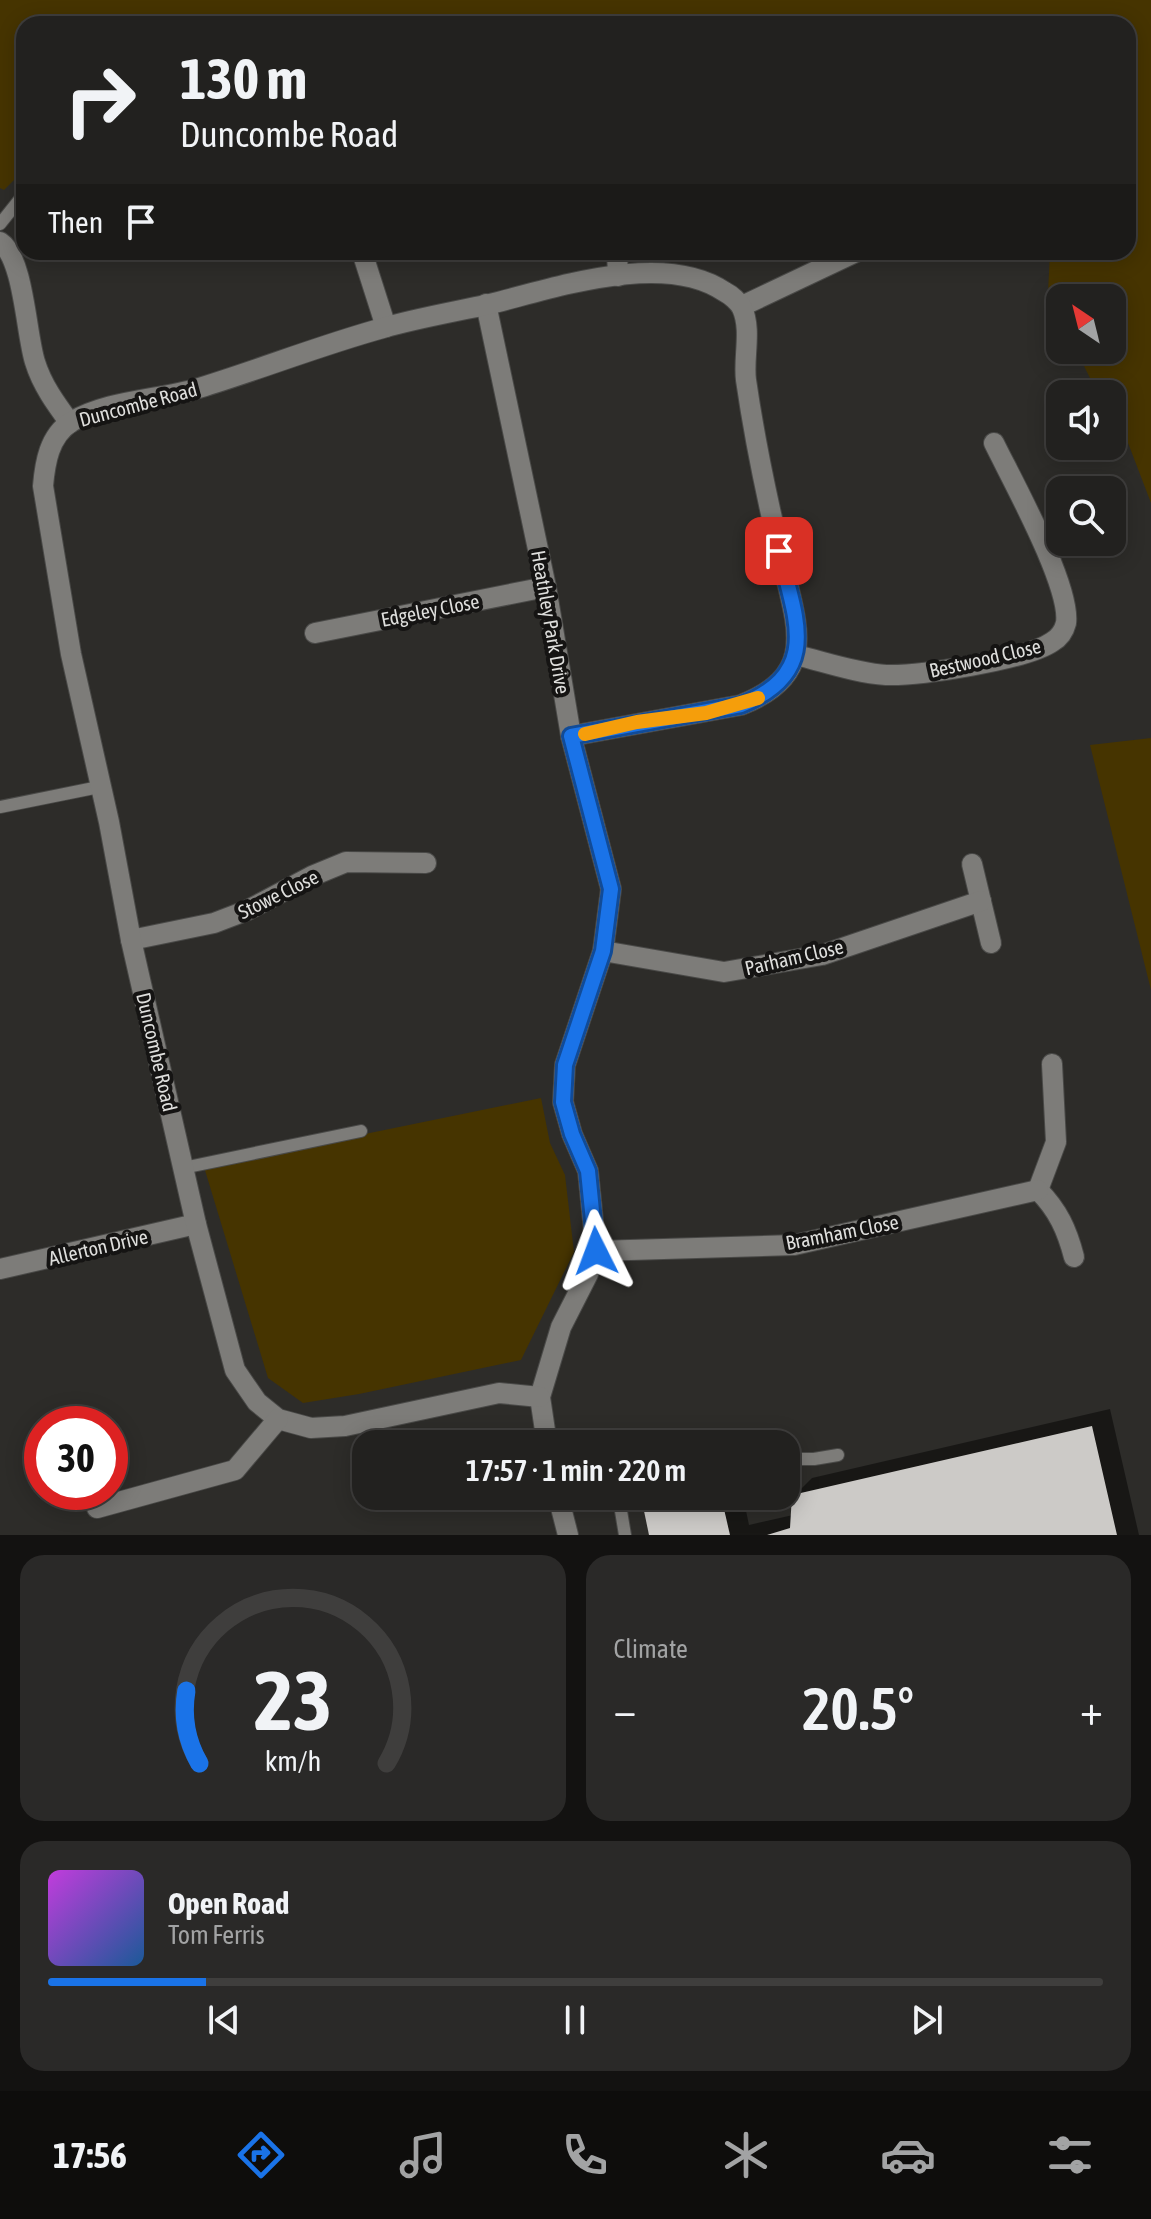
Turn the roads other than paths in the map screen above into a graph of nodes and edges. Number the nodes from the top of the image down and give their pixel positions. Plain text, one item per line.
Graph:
1 (16, 204) edge
2 (0, 224) edge
3 (0, 242) edge
4 (365, 260) edge
5 (617, 260) edge
6 (839, 260) edge
7 (618, 276) junction
8 (486, 304) junction
9 (742, 306) junction
10 (386, 327) junction
11 (70, 423) junction
12 (994, 443) dead end
13 (546, 587) junction
14 (315, 633) dead end
15 (796, 655) junction
16 (571, 736) junction
17 (99, 787) junction
18 (0, 807) edge
19 (426, 863) dead end
20 (972, 864) dead end
21 (981, 901) junction
22 (131, 940) junction
23 (991, 943) dead end
24 (603, 951) junction
25 (1052, 1064) dead end
26 (361, 1131) dead end
27 (183, 1168) junction
28 (1038, 1190) junction
29 (196, 1224) junction
30 (596, 1251) junction
31 (1074, 1257) dead end
32 (0, 1269) edge
33 (540, 1397) junction
34 (278, 1419) junction
35 (545, 1430) edge
36 (838, 1455) dead end
37 (800, 1459) edge
38 (128, 1499) edge
39 (562, 1510) edge
40 (621, 1510) edge
41 (568, 1535) edge
42 (625, 1535) edge

1 - 2 lane
3 - 11 street
4 - 10 street
5 - 7 street
6 - 9 street
7 - 8 street, Duncombe Road
7 - 9 street, Duncombe Road
8 - 10 street, Duncombe Road
8 - 13 street, Heathley Park Drive
9 - 15 street
10 - 11 street, Duncombe Road
11 - 17 street, Duncombe Road
12 - 15 street, Bestwood Close
13 - 14 street, Edgeley Close
13 - 16 street, Heathley Park Drive
15 - 16 street
16 - 24 street, Heathley Park Drive
17 - 18 lane
17 - 22 street, Duncombe Road
19 - 22 street, Stowe Close
20 - 21 street
21 - 23 street
21 - 24 street, Parham Close
22 - 27 street, Duncombe Road
24 - 30 street, Heathley Park Drive
25 - 28 street
26 - 27 lane
27 - 29 street, Duncombe Road
28 - 30 street, Bramham Close
28 - 31 street
29 - 32 street, Allerton Drive
29 - 34 street, Duncombe Road
30 - 33 street, Heathley Park Drive
33 - 34 street
33 - 35 street, Heathley Park Drive
34 - 38 street
36 - 37 lane
39 - 41 street
40 - 42 lane

